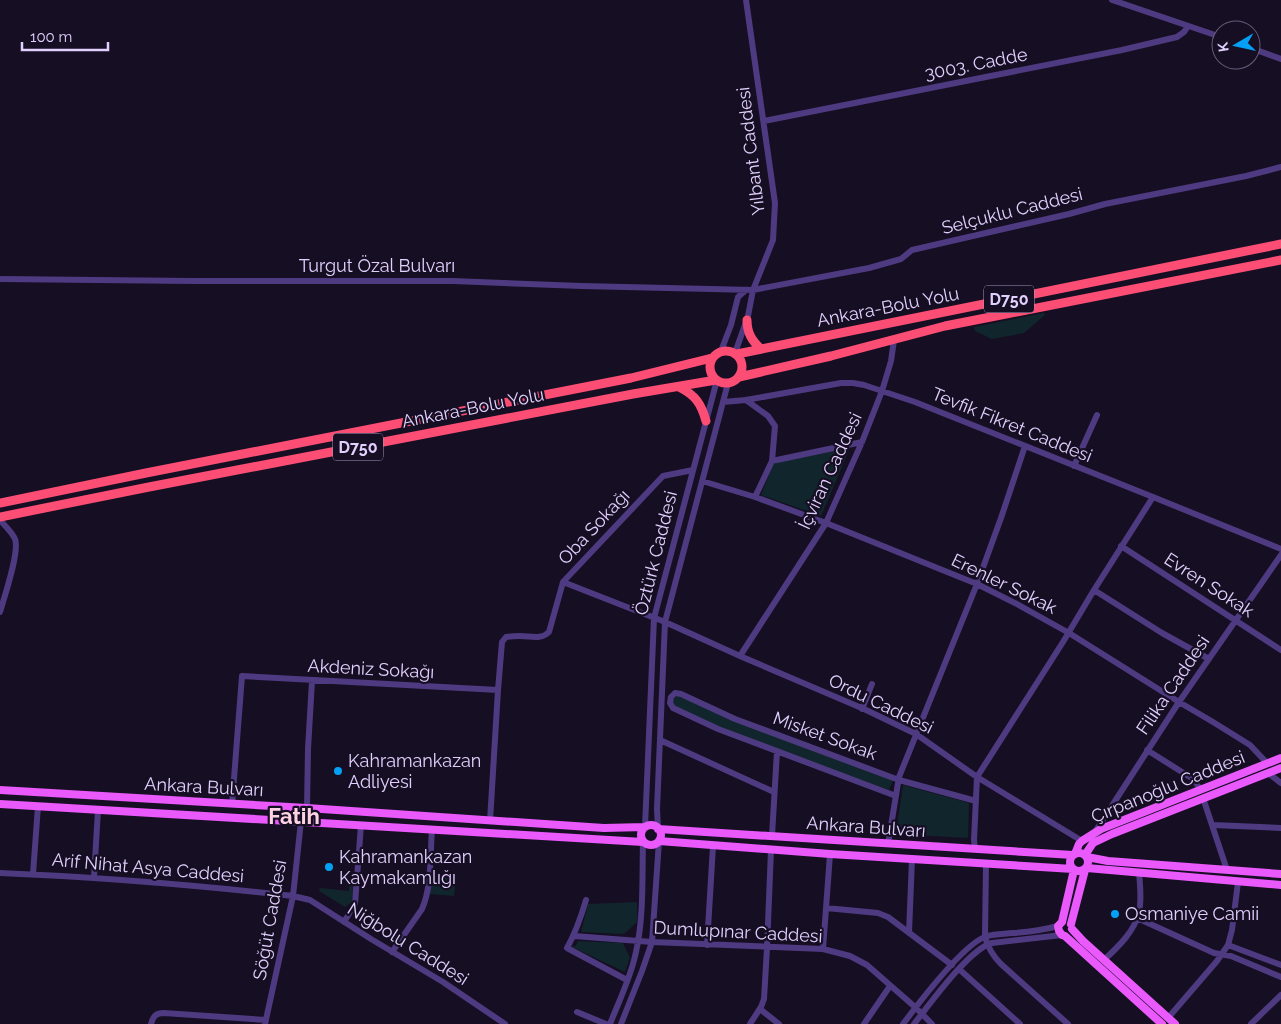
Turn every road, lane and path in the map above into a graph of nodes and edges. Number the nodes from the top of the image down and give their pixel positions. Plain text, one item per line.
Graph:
1 (746, 0) edge
2 (1112, 0) edge
3 (1188, 26) junction
4 (1211, 34) edge
5 (1261, 52) edge
6 (1281, 59) edge
7 (764, 121) junction
8 (1281, 167) edge
9 (1281, 244) edge
10 (1281, 260) edge
11 (0, 279) edge
12 (746, 290) junction
13 (753, 290) junction
14 (747, 320) junction
15 (894, 340) junction
16 (761, 349) junction
17 (721, 351) junction
18 (736, 353) junction
19 (712, 358) junction
20 (739, 377) junction
21 (717, 380) junction
22 (728, 383) junction
23 (678, 386) junction
24 (882, 391) junction
25 (746, 400) junction
26 (722, 402) junction
27 (1098, 415) dead end
28 (706, 421) junction
29 (862, 442) junction
30 (1025, 446) junction
31 (772, 461) junction
32 (1074, 466) junction
33 (692, 470) junction
34 (702, 481) junction
35 (755, 497) junction
36 (1153, 497) junction
37 (0, 503) edge
38 (0, 519) edge
39 (826, 523) junction
40 (1121, 546) junction
41 (1281, 549) edge
42 (1281, 555) edge
43 (563, 582) junction
44 (977, 584) junction
45 (1094, 590) junction
46 (0, 612) edge
47 (654, 618) junction
48 (1236, 620) junction
49 (665, 622) junction
50 (1069, 633) junction
51 (1281, 650) edge
52 (740, 656) junction
53 (1209, 660) junction
54 (312, 681) junction
55 (872, 684) dead end
56 (498, 690) junction
57 (1178, 702) junction
58 (862, 709) junction
59 (916, 734) junction
60 (660, 740) junction
61 (1147, 750) junction
62 (777, 751) junction
63 (1281, 758) edge
64 (1267, 763) junction
65 (1281, 768) edge
66 (1268, 773) junction
67 (977, 777) junction
68 (899, 780) junction
69 (1281, 783) edge
70 (0, 790) edge
71 (774, 792) junction
72 (1202, 794) junction
73 (896, 796) junction
74 (976, 801) junction
75 (0, 804) edge
76 (232, 804) junction
77 (38, 806) junction
78 (307, 808) junction
79 (98, 810) junction
80 (302, 821) junction
81 (490, 821) junction
82 (361, 825) junction
83 (1213, 825) junction
84 (645, 827) junction
85 (1281, 828) edge
86 (432, 829) junction
87 (658, 829) junction
88 (1093, 834) junction
89 (772, 836) junction
90 (659, 841) junction
91 (1082, 841) junction
92 (643, 842) junction
93 (888, 844) junction
94 (713, 846) junction
95 (975, 848) junction
96 (771, 850) junction
97 (830, 854) junction
98 (1074, 854) junction
99 (1086, 856) junction
100 (912, 859) junction
101 (986, 863) junction
102 (1086, 869) junction
103 (1073, 870) junction
104 (1227, 870) junction
105 (1140, 872) junction
106 (0, 873) edge
107 (33, 874) junction
108 (1281, 874) edge
109 (94, 877) junction
110 (1238, 882) junction
111 (1281, 885) edge
112 (293, 896) junction
113 (586, 900) dead end
114 (826, 908) junction
115 (1138, 918) junction
116 (344, 922) junction
117 (1060, 924) junction
118 (1072, 927) junction
119 (909, 933) junction
120 (1064, 935) junction
121 (574, 936) junction
122 (984, 937) junction
123 (638, 941) junction
124 (652, 942) junction
125 (707, 944) junction
126 (1228, 944) junction
127 (987, 945) junction
128 (767, 948) junction
129 (824, 949) junction
130 (392, 952) junction
131 (1222, 954) junction
132 (1104, 960) junction
133 (952, 965) junction
134 (1281, 965) edge
135 (959, 969) junction
136 (1281, 977) edge
137 (627, 980) junction
138 (890, 986) junction
139 (1281, 995) edge
140 (915, 1007) junction
141 (760, 1009) junction
142 (576, 1012) dead end
143 (922, 1014) junction
144 (1168, 1018) junction
145 (266, 1022) edge
146 (1160, 1023) edge
147 (1253, 1023) edge
148 (151, 1024) edge
149 (505, 1024) edge
150 (608, 1024) edge
151 (620, 1024) edge
152 (750, 1024) edge
153 (779, 1024) edge
154 (864, 1024) edge
155 (903, 1024) edge
156 (914, 1024) edge
157 (932, 1024) edge
158 (1020, 1024) edge
159 (1068, 1024) edge
160 (1175, 1024) edge

1 - 7 street, Yılbant Caddesi
2 - 3 street
3 - 4 street
3 - 7 street, 3003. Cadde
5 - 6 street
7 - 13 street, Yılbant Caddesi
8 - 13 street, Selçuklu Caddesi
9 - 16 highway, Ankara-Bolu Yolu / D750
10 - 15 highway, Ankara-Bolu Yolu / D750
11 - 12 street, Turgut Özal Bulvarı
12 - 13 street, Turgut Özal Bulvarı
12 - 17 street
13 - 14 street, Yılbant Caddesi
14 - 16 highway
14 - 18 street, Yılbant Caddesi
15 - 20 highway, Ankara-Bolu Yolu / D750
15 - 24 street, İçviran Caddesi
16 - 18 highway, Ankara-Bolu Yolu / D750
17 - 18 highway
17 - 19 highway
18 - 20 highway
19 - 21 highway
19 - 37 highway, Ankara-Bolu Yolu / D750
20 - 22 highway
21 - 22 highway
21 - 23 highway, Ankara-Bolu Yolu / D750
21 - 28 street, Öztürk Caddesi
22 - 26 street, Öztürk Caddesi
23 - 28 highway
23 - 38 highway, Ankara-Bolu Yolu / D750
24 - 25 street, Tevfik Fikret Caddesi
24 - 29 street, İçviran Caddesi
24 - 30 street, Tevfik Fikret Caddesi
25 - 26 street, Tevfik Fikret Caddesi
25 - 31 street
26 - 34 street, Öztürk Caddesi
27 - 32 street
28 - 33 street, Öztürk Caddesi
29 - 31 street
29 - 39 street, İçviran Caddesi
30 - 32 street, Tevfik Fikret Caddesi
30 - 44 street
31 - 35 street
32 - 36 street, Tevfik Fikret Caddesi
33 - 43 street, Oba Sokağı
33 - 47 street, Öztürk Caddesi
34 - 35 street, Erenler Sokak
34 - 49 street, Öztürk Caddesi
35 - 39 street, Erenler Sokak
36 - 40 street
36 - 41 street, Tevfik Fikret Caddesi
38 - 46 street
39 - 44 street, Erenler Sokak
39 - 52 street, İçviran Caddesi
40 - 45 street
40 - 48 street, Evren Sokak
42 - 48 street, Filika Caddesi
43 - 47 street, Ordu Caddesi
43 - 56 street, Oba Sokağı
44 - 50 street, Erenler Sokak
44 - 59 street
45 - 50 street
45 - 53 street
47 - 49 street, Ordu Caddesi
47 - 84 street, Öztürk Caddesi
48 - 51 street, Evren Sokak
48 - 53 street, Filika Caddesi
49 - 52 street, Ordu Caddesi
49 - 60 street, Öztürk Caddesi
50 - 57 street, Erenler Sokak
50 - 67 street
52 - 58 street, Ordu Caddesi
53 - 57 street, Filika Caddesi
54 - 56 street, Akdeniz Sokağı
54 - 76 street, Akdeniz Sokağı
54 - 78 street
55 - 58 street
56 - 81 street
57 - 61 street, Filika Caddesi
57 - 64 street, Erenler Sokak
58 - 59 street, Ordu Caddesi
59 - 67 street, Ordu Caddesi
59 - 68 street
60 - 71 street
60 - 87 street, Öztürk Caddesi
61 - 72 street
61 - 88 street, Filika Caddesi
62 - 68 street, Misket Sokak
62 - 71 street
62 - 73 street
63 - 64 main road, Çırpanoğlu Caddesi
64 - 72 main road, Çırpanoğlu Caddesi
65 - 66 main road, Çırpanoğlu Caddesi
66 - 69 street
66 - 72 main road, Çırpanoğlu Caddesi
67 - 74 street
67 - 91 street, Ordu Caddesi
68 - 73 street
68 - 74 street, Misket Sokak
70 - 76 main road, Ankara Bulvarı
71 - 89 street
72 - 83 street
72 - 88 main road, Çırpanoğlu Caddesi
72 - 99 main road, Çırpanoğlu Caddesi
73 - 93 street
74 - 95 street
75 - 77 main road, Ankara Bulvarı
76 - 78 main road, Ankara Bulvarı
77 - 79 main road, Ankara Bulvarı
77 - 107 street
78 - 81 main road, Ankara Bulvarı
79 - 80 main road, Ankara Bulvarı
79 - 109 street
80 - 82 main road, Ankara Bulvarı
80 - 112 street, Söğüt Caddesi
81 - 84 main road, Ankara Bulvarı
82 - 86 main road, Ankara Bulvarı
82 - 116 street
83 - 85 street
83 - 104 street
84 - 87 main road, Ankara Bulvarı
84 - 92 main road
86 - 92 main road, Ankara Bulvarı
86 - 130 street
87 - 89 main road, Ankara Bulvarı
87 - 90 main road
88 - 91 main road, Çırpanoğlu Caddesi
89 - 93 main road, Ankara Bulvarı
90 - 92 main road, Ankara Bulvarı
90 - 94 main road, Ankara Bulvarı
90 - 124 street
91 - 98 main road, Çırpanoğlu Caddesi
92 - 123 street
93 - 95 main road, Ankara Bulvarı
94 - 96 main road, Ankara Bulvarı
94 - 125 street
95 - 98 main road, Ankara Bulvarı
96 - 97 main road, Ankara Bulvarı
96 - 128 street
97 - 100 main road, Ankara Bulvarı
97 - 114 street
98 - 99 main road, Ankara Bulvarı
98 - 103 main road
99 - 102 main road
99 - 104 main road, Ankara Bulvarı
100 - 101 main road, Ankara Bulvarı
100 - 119 street
101 - 103 main road, Ankara Bulvarı
101 - 122 street
102 - 103 main road, Ankara Bulvarı
102 - 105 main road, Ankara Bulvarı
102 - 118 main road
103 - 117 main road
104 - 108 main road, Ankara Bulvarı
105 - 110 main road, Ankara Bulvarı
105 - 115 street
106 - 107 street, Arif Nihat Asya Caddesi
107 - 109 street, Arif Nihat Asya Caddesi
109 - 112 street, Arif Nihat Asya Caddesi
110 - 111 main road, Ankara Bulvarı
110 - 126 street
112 - 116 street, Niğbolu Caddesi
112 - 145 street, Söğüt Caddesi
113 - 121 street
114 - 119 street
114 - 129 street
115 - 131 street
115 - 132 street
116 - 130 street, Niğbolu Caddesi
117 - 118 main road
117 - 120 main road
117 - 122 street
118 - 120 main road
118 - 132 main road
119 - 133 street
120 - 127 street
120 - 146 main road
121 - 123 street, Dumlupınar Caddesi
121 - 137 street
122 - 127 street
122 - 133 street
123 - 124 street, Dumlupınar Caddesi
123 - 137 street
124 - 125 street, Dumlupınar Caddesi
124 - 151 street
125 - 128 street, Dumlupınar Caddesi
126 - 131 street
126 - 134 street
127 - 135 street
127 - 159 street
128 - 129 street, Dumlupınar Caddesi
128 - 141 street
129 - 138 street, Dumlupınar Caddesi
130 - 149 street, Niğbolu Caddesi
131 - 136 street
131 - 144 street
132 - 144 main road
133 - 140 street
135 - 143 street
135 - 158 street
137 - 150 street
138 - 140 street, Dumlupınar Caddesi
138 - 154 street
139 - 147 street
140 - 143 street, Dumlupınar Caddesi
140 - 155 street
141 - 152 street
141 - 153 street
142 - 150 street
143 - 156 street
143 - 157 street, Dumlupınar Caddesi
144 - 160 main road
145 - 148 street

